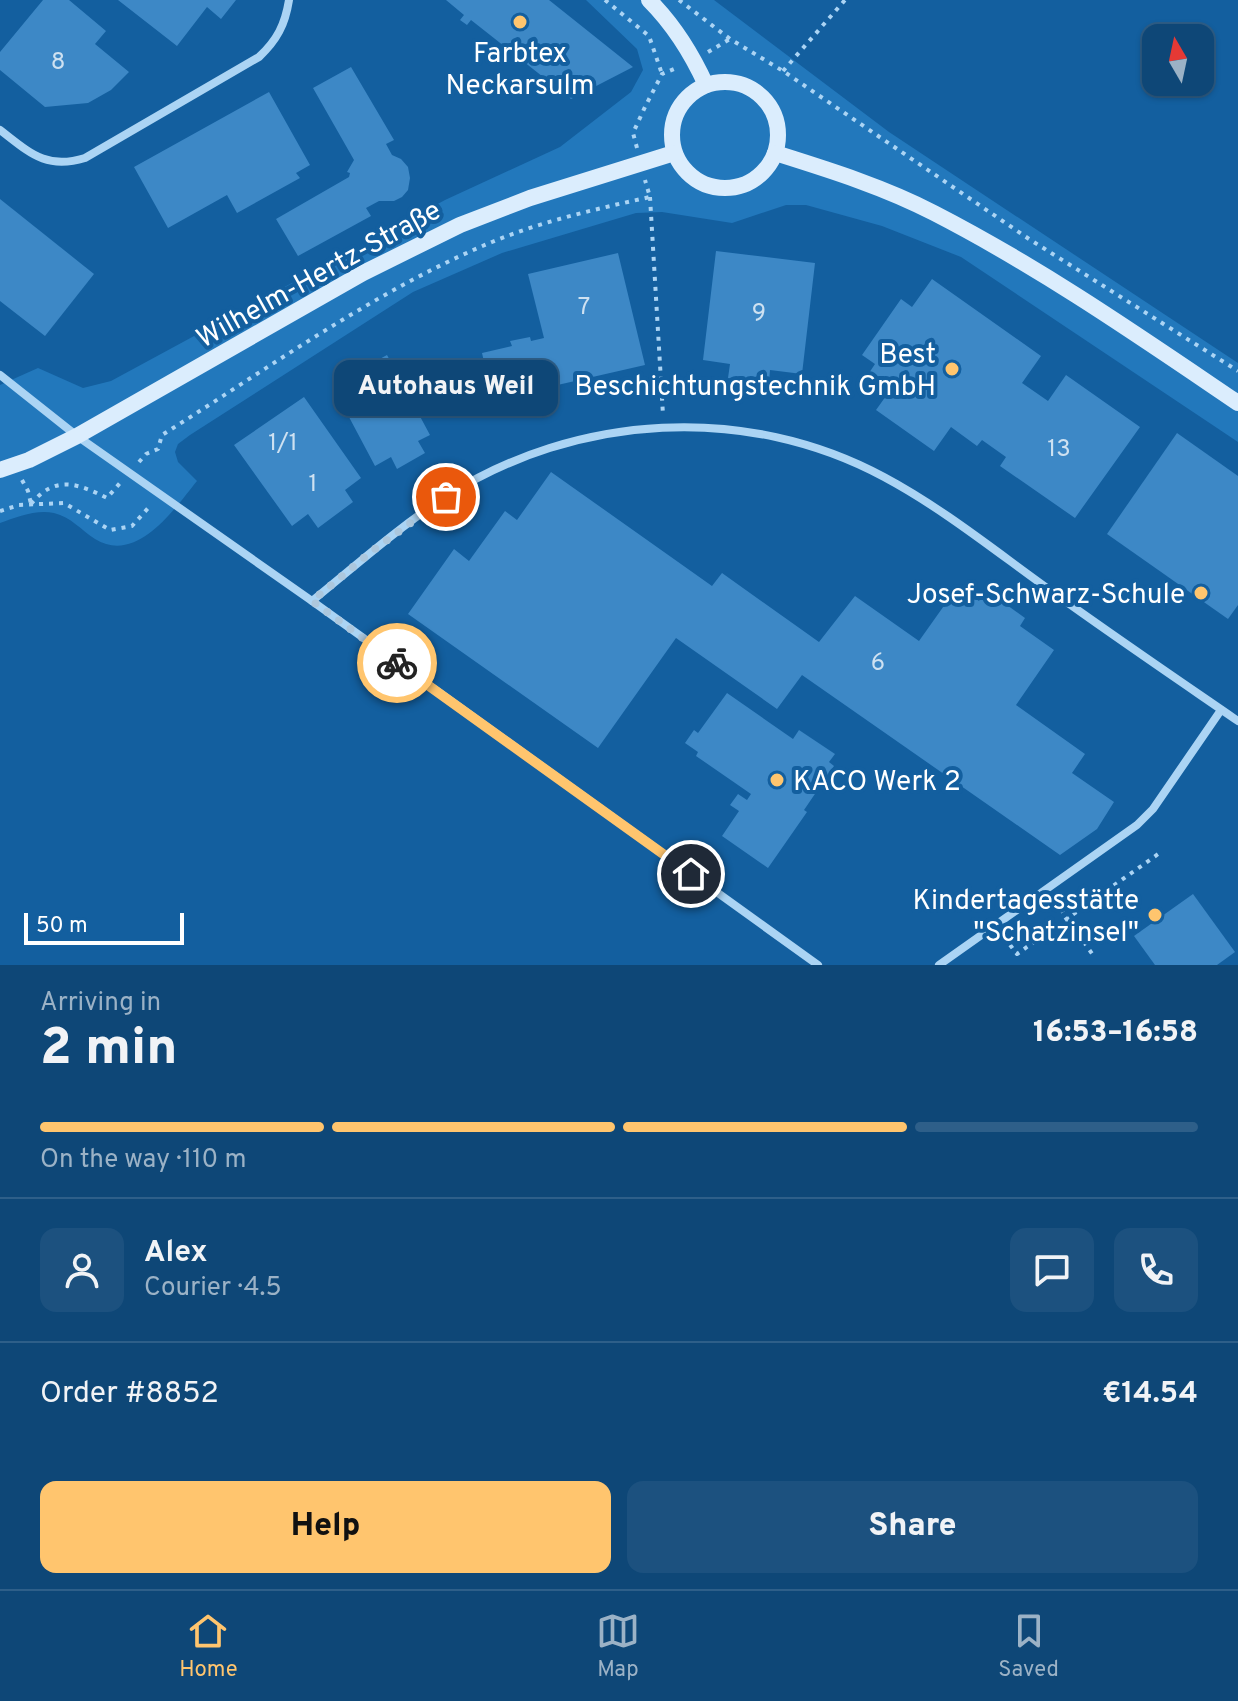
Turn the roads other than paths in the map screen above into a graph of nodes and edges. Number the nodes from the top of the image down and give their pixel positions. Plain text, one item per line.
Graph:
1 (289, 0) edge
2 (649, 0) edge
3 (706, 85) junction
4 (0, 130) edge
5 (674, 153) junction
6 (775, 153) junction
7 (0, 375) edge
8 (1238, 403) edge
9 (77, 436) junction
10 (0, 470) edge
11 (312, 601) junction
12 (1221, 710) junction
13 (1238, 721) edge
14 (818, 965) edge
15 (939, 965) edge

1 - 4 street
2 - 3 main road
3 - 5 main road
3 - 6 main road
5 - 6 main road
5 - 9 main road, Wilhelm-Hertz-Straße
6 - 8 main road
7 - 9 street
9 - 10 main road, Wilhelm-Hertz-Straße
9 - 11 street
11 - 12 street
11 - 14 street
12 - 13 street
12 - 15 street

